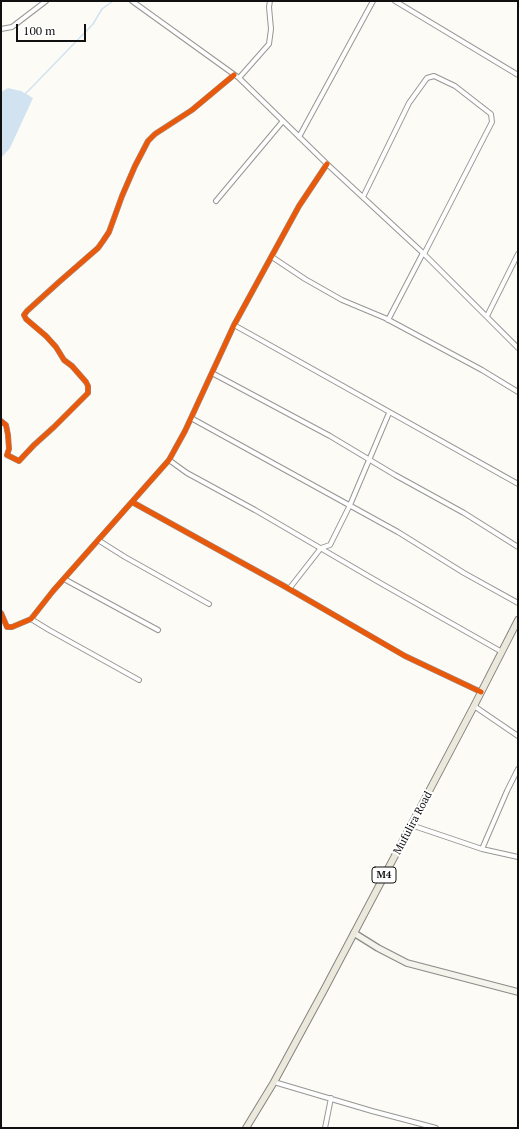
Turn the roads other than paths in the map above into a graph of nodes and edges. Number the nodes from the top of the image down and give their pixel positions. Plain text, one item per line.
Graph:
1 (46, 1) edge
2 (132, 1) edge
3 (270, 1) edge
4 (373, 1) edge
5 (395, 1) edge
6 (1, 29) edge
7 (234, 75) junction
8 (518, 75) edge
9 (239, 78) junction
10 (283, 121) junction
11 (300, 137) junction
12 (327, 164) junction
13 (363, 197) junction
14 (216, 201) dead end
15 (424, 253) junction
16 (518, 254) edge
17 (272, 256) junction
18 (487, 316) junction
19 (388, 320) junction
20 (234, 325) junction
21 (518, 348) edge
22 (212, 373) junction
23 (518, 392) edge
24 (389, 412) junction
25 (192, 418) junction
26 (1, 421) edge
27 (369, 459) junction
28 (169, 460) junction
29 (518, 484) edge
30 (132, 502) junction
31 (350, 505) junction
32 (98, 540) junction
33 (518, 547) edge
34 (321, 548) junction
35 (64, 579) junction
36 (289, 589) junction
37 (518, 603) edge
38 (209, 604) dead end
39 (1, 613) edge
40 (31, 619) junction
41 (518, 620) edge
42 (158, 630) dead end
43 (502, 652) junction
44 (139, 680) dead end
45 (481, 692) junction
46 (474, 706) junction
47 (518, 736) edge
48 (518, 769) edge
49 (412, 825) junction
50 (482, 849) junction
51 (518, 857) edge
52 (354, 933) junction
53 (518, 992) edge
54 (274, 1082) junction
55 (331, 1098) junction
56 (246, 1128) edge
57 (325, 1128) edge
58 (436, 1128) edge

1 - 6 street
2 - 7 street
3 - 9 street
4 - 11 street
5 - 8 street
7 - 9 street
7 - 26 street
9 - 10 street
10 - 11 street
10 - 14 street
11 - 12 street
12 - 13 street
12 - 17 street
13 - 15 street
13 - 15 street
15 - 18 street
15 - 19 street
16 - 18 street
17 - 19 street
17 - 20 street
18 - 21 street
19 - 23 street
20 - 22 street
20 - 24 street
22 - 25 street
22 - 27 street
24 - 27 street
24 - 29 street
25 - 28 street
25 - 31 street
27 - 31 street
27 - 33 street
28 - 30 street
28 - 34 street
30 - 32 street
30 - 36 street
31 - 34 street
31 - 37 street
32 - 35 street
32 - 38 street
34 - 36 street
34 - 43 street
35 - 40 street
35 - 42 street
36 - 45 street
39 - 40 street
40 - 44 street
41 - 43 main road, Mufulira Road / M4
43 - 45 main road, Mufulira Road / M4
45 - 46 main road, Mufulira Road / M4
46 - 47 street
46 - 49 main road, Mufulira Road / M4
48 - 50 street
49 - 50 street
49 - 52 main road, Mufulira Road / M4
50 - 51 street
52 - 53 street
52 - 54 main road, Mufulira Road / M4
54 - 55 street
54 - 56 main road, Mufulira Road / M4
55 - 57 street
55 - 58 street

